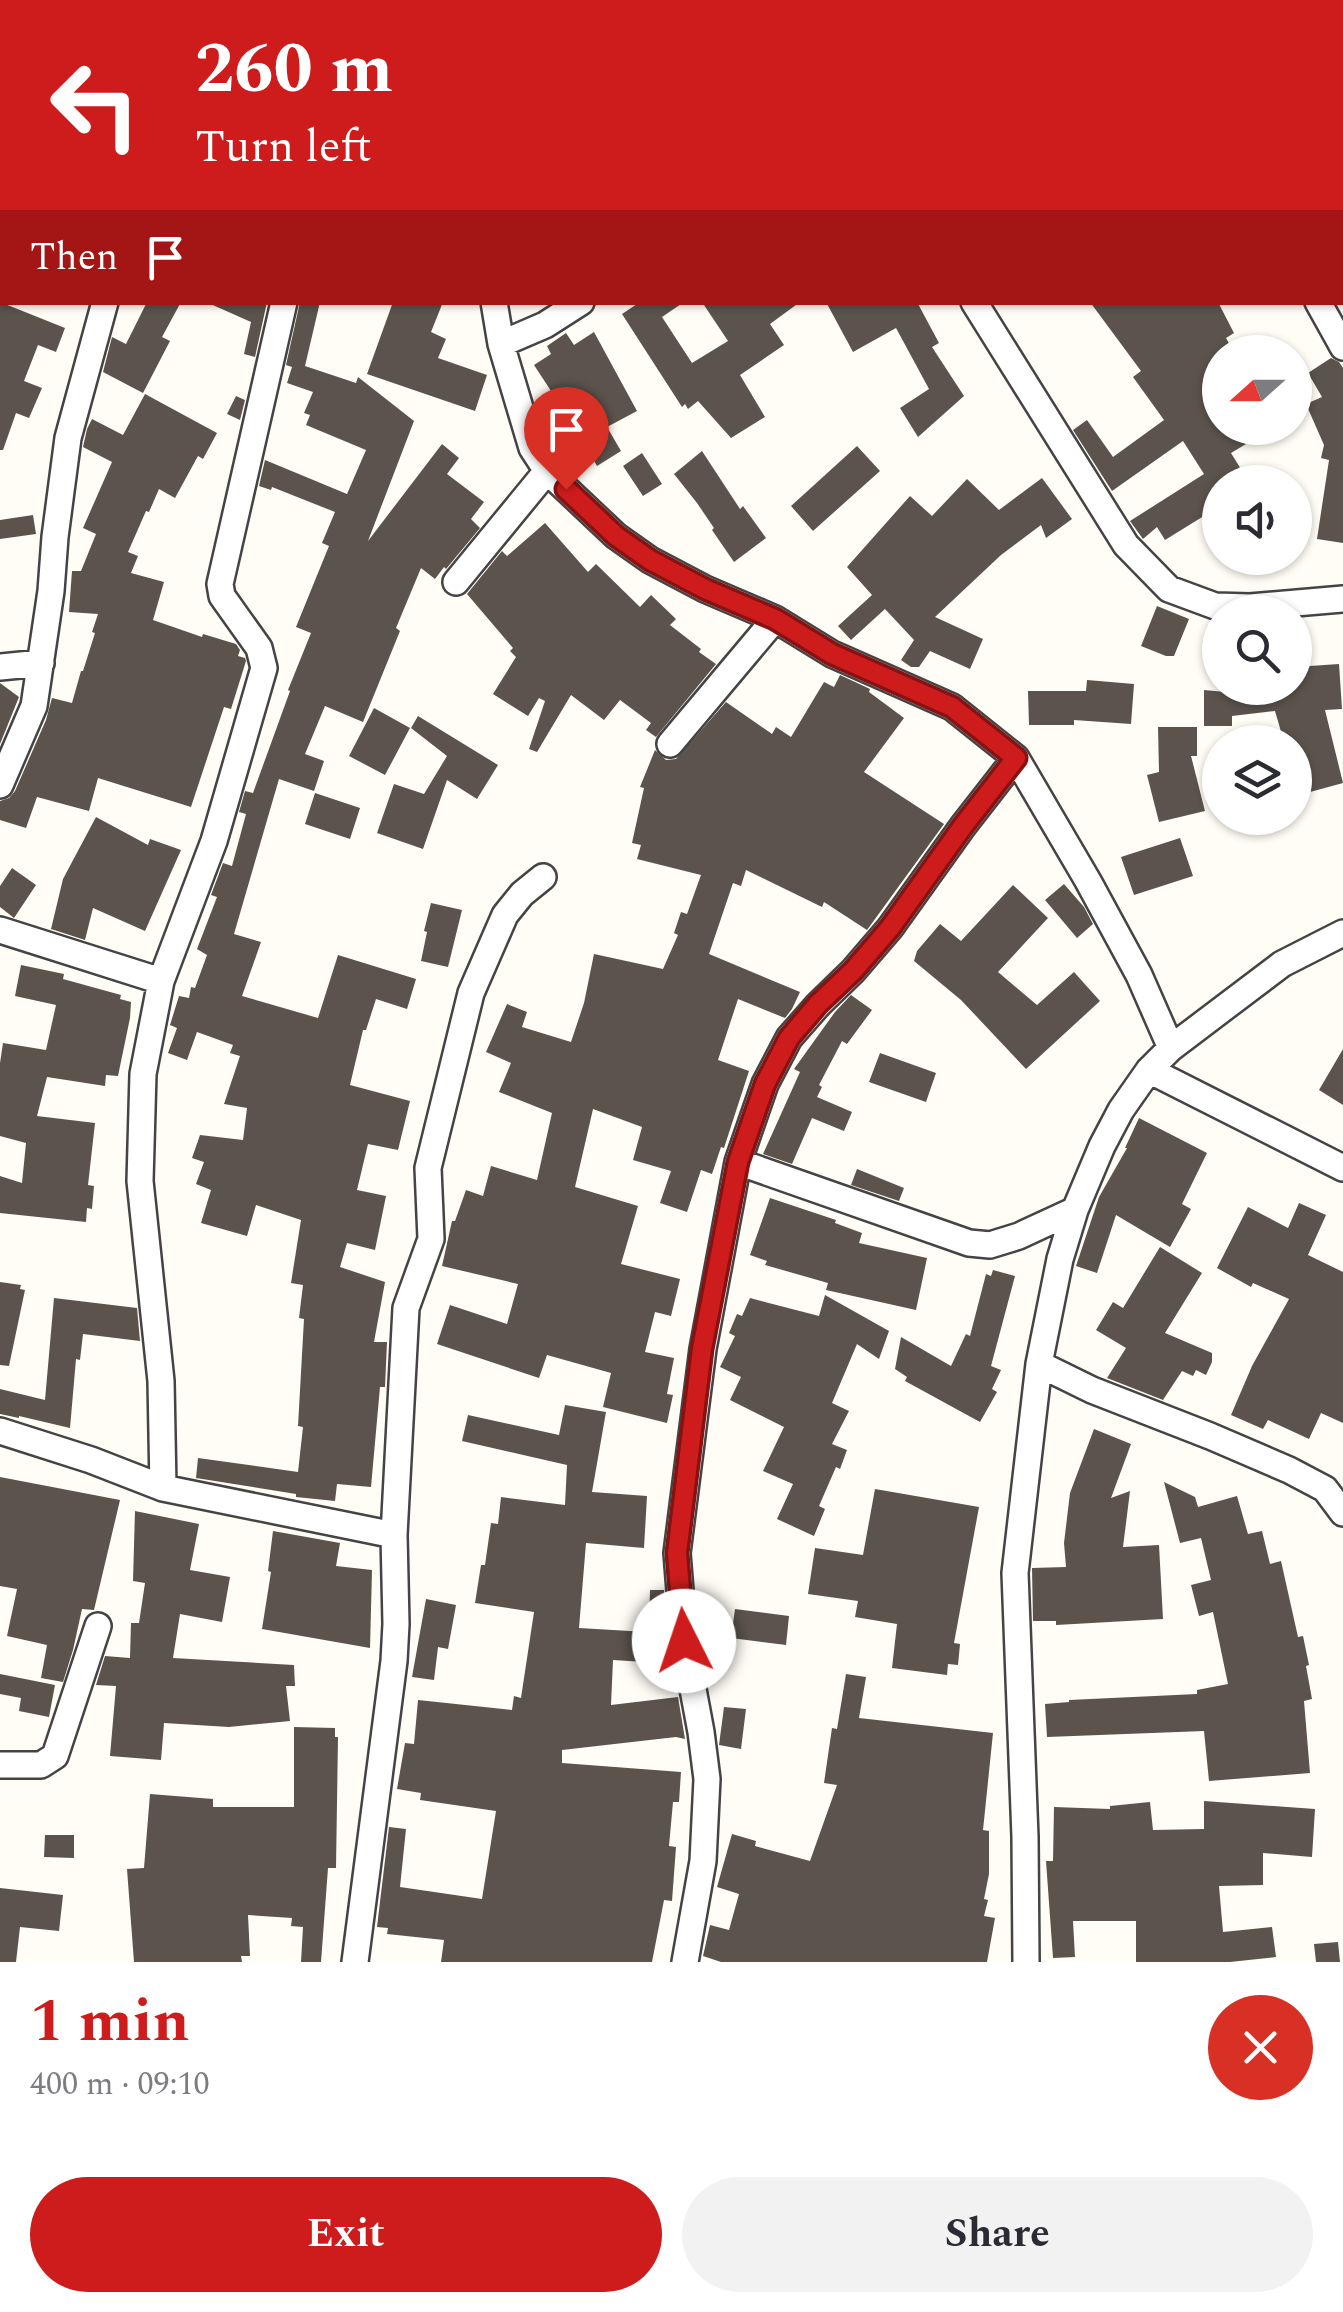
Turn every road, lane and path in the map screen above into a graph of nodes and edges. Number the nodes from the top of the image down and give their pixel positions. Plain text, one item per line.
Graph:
1 (104, 305) edge
2 (283, 305) edge
3 (494, 305) edge
4 (577, 305) edge
5 (976, 305) edge
6 (1320, 305) edge
7 (501, 344) junction
8 (1343, 346) edge
9 (547, 471) junction
10 (456, 582) dead end
11 (1343, 599) edge
12 (775, 619) junction
13 (41, 663) junction
14 (0, 667) edge
15 (670, 744) dead end
16 (1016, 758) junction
17 (0, 784) edge
18 (542, 877) dead end
19 (2, 932) edge
20 (1343, 933) edge
21 (161, 981) junction
22 (1171, 1048) junction
23 (1149, 1070) junction
24 (738, 1162) junction
25 (1343, 1168) edge
26 (1075, 1210) junction
27 (1039, 1364) junction
28 (0, 1431) edge
29 (164, 1488) junction
30 (1343, 1513) edge
31 (394, 1535) junction
32 (98, 1626) dead end
33 (0, 1765) edge
34 (355, 1962) edge
35 (685, 1962) edge
36 (1026, 1962) edge

1 - 13 street
2 - 21 street
3 - 7 street
4 - 7 street
5 - 11 street
6 - 8 street
7 - 9 street
9 - 10 street
9 - 12 street
12 - 15 street
12 - 16 street
13 - 14 street
13 - 17 street
16 - 22 street
16 - 24 street
18 - 31 street
19 - 21 street
20 - 22 street
21 - 29 street
22 - 23 street
23 - 25 street
23 - 26 street
24 - 26 street
24 - 35 street
26 - 27 street
27 - 30 street
27 - 36 street
28 - 29 street
29 - 31 street
31 - 34 street
32 - 33 street

